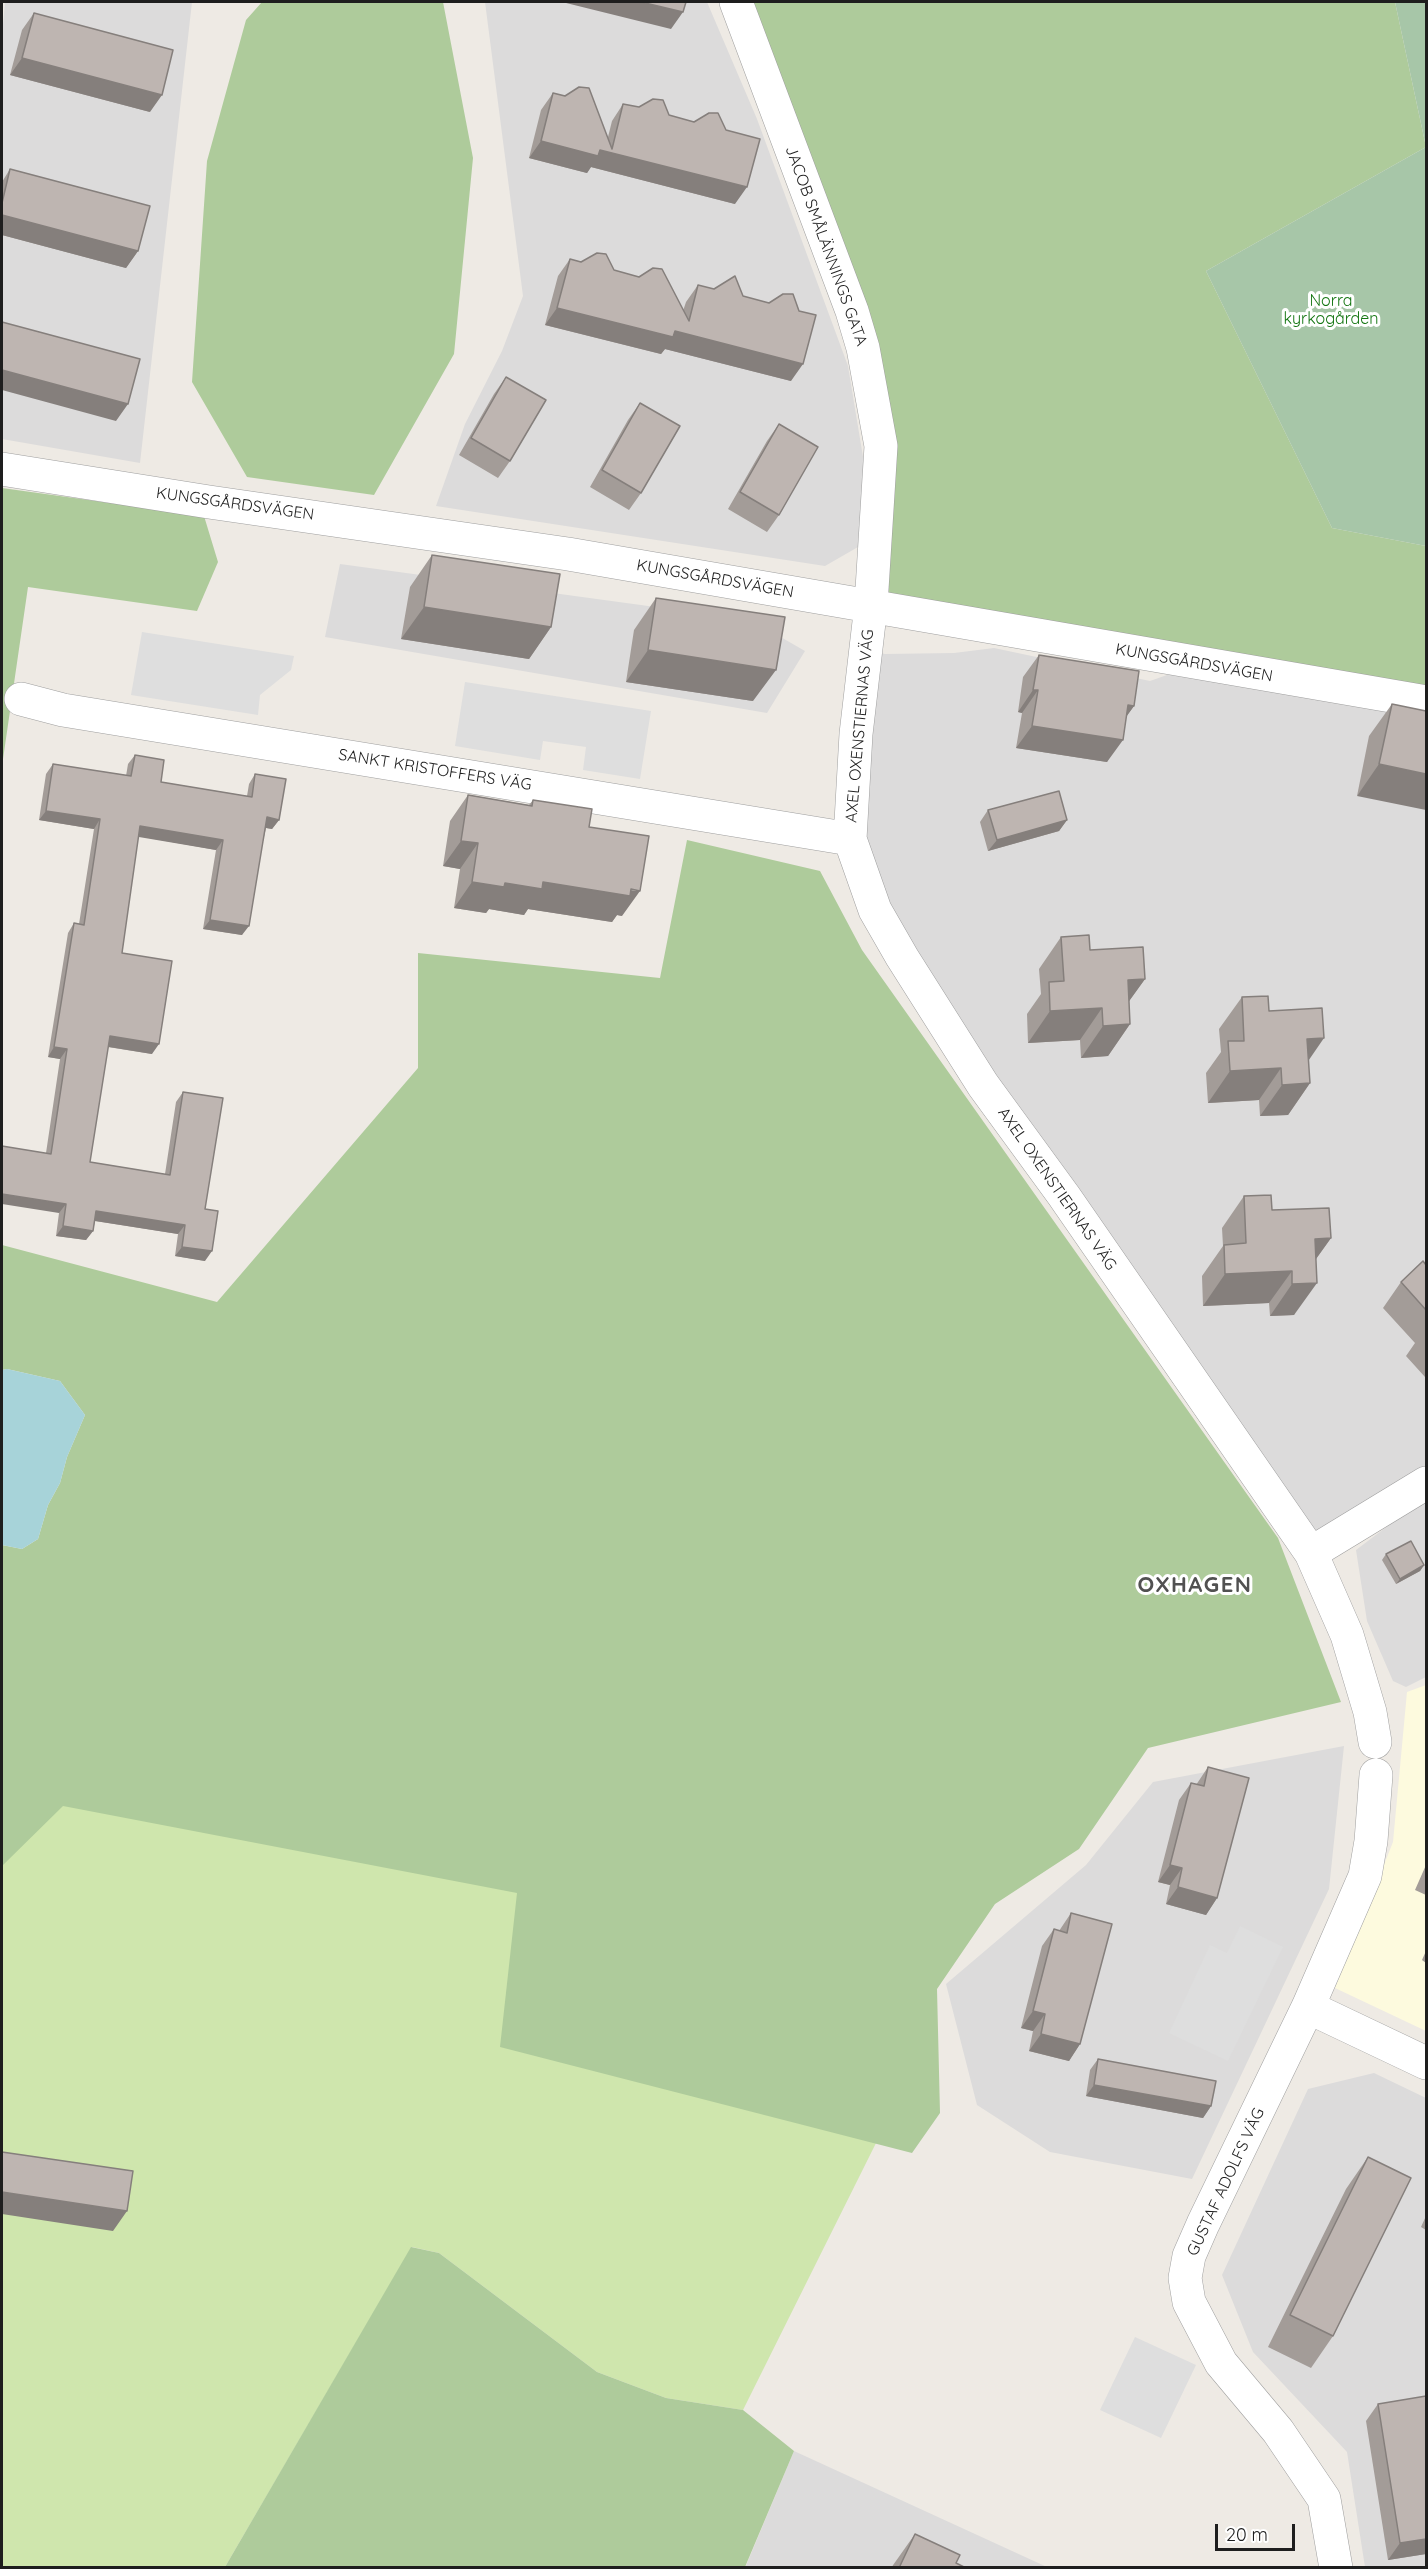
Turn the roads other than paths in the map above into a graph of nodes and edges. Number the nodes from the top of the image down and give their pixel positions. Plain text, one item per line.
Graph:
1 (736, 2) edge
2 (2, 469) edge
3 (871, 605) junction
4 (21, 699) dead end
5 (1426, 702) edge
6 (850, 839) junction
7 (1426, 1483) edge
8 (1311, 1553) junction
9 (1375, 1742) dead end
10 (1376, 1774) dead end
11 (1308, 2007) junction
12 (1426, 2063) edge
13 (1336, 2568) edge

1 - 3 street, JACOB SMÅLÄNNINGS GATA
2 - 3 street, KUNGSGÅRDSVÄGEN
3 - 5 street, KUNGSGÅRDSVÄGEN
3 - 6 street, AXEL OXENSTIERNAS VÄG
4 - 6 street, SANKT KRISTOFFERS VÄG
6 - 8 street, AXEL OXENSTIERNAS VÄG
7 - 8 street
8 - 9 street, AXEL OXENSTIERNAS VÄG
10 - 11 street, GUSTAF ADOLFS VÄG
11 - 12 street
11 - 13 street, GUSTAF ADOLFS VÄG

